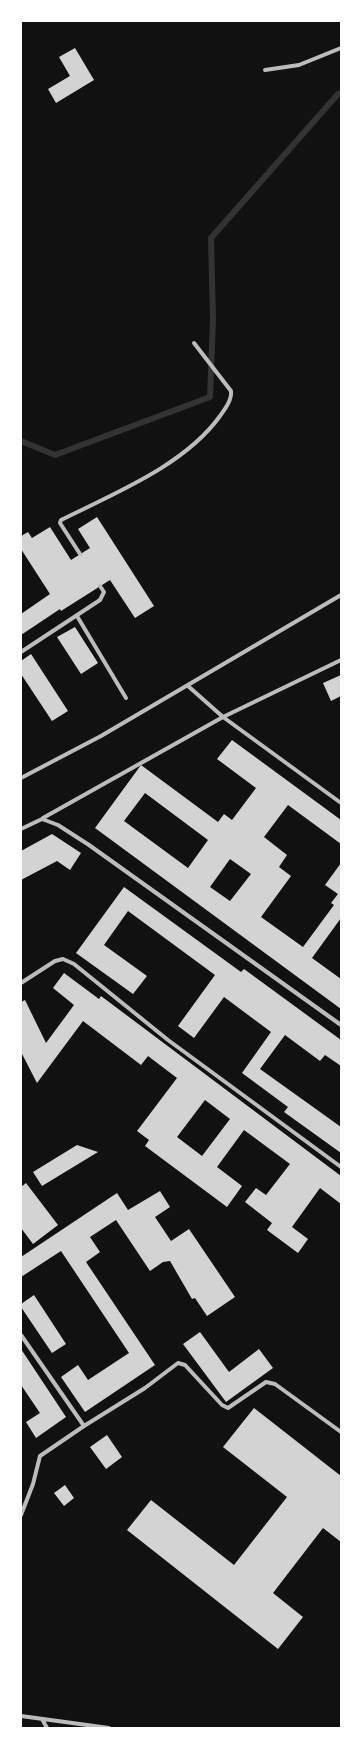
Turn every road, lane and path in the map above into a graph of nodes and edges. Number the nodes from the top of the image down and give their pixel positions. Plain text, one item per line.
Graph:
1 (341, 48) edge
2 (265, 70) dead end
3 (194, 343) dead end
4 (80, 554) dead end
5 (100, 586) dead end
6 (341, 595) edge
7 (77, 616) junction
8 (21, 652) edge
9 (341, 660) edge
10 (188, 686) junction
11 (126, 698) dead end
12 (223, 717) junction
13 (21, 778) edge
14 (341, 803) edge
15 (42, 819) junction
16 (21, 829) edge
17 (21, 983) edge
18 (341, 1025) edge
19 (341, 1167) edge
20 (21, 1335) edge
21 (84, 1426) junction
22 (341, 1432) edge
23 (21, 1515) edge
24 (21, 1716) edge
25 (42, 1719) junction
26 (46, 1728) edge
27 (109, 1728) edge

1 - 2 street
3 - 4 street
5 - 7 street
6 - 10 street
7 - 8 street
7 - 11 street
9 - 12 street
10 - 12 street
10 - 13 street
12 - 14 street
12 - 15 street
15 - 16 street
15 - 18 street
17 - 19 street
20 - 21 street
21 - 22 street
21 - 23 street
24 - 25 street
25 - 26 street
25 - 27 street

